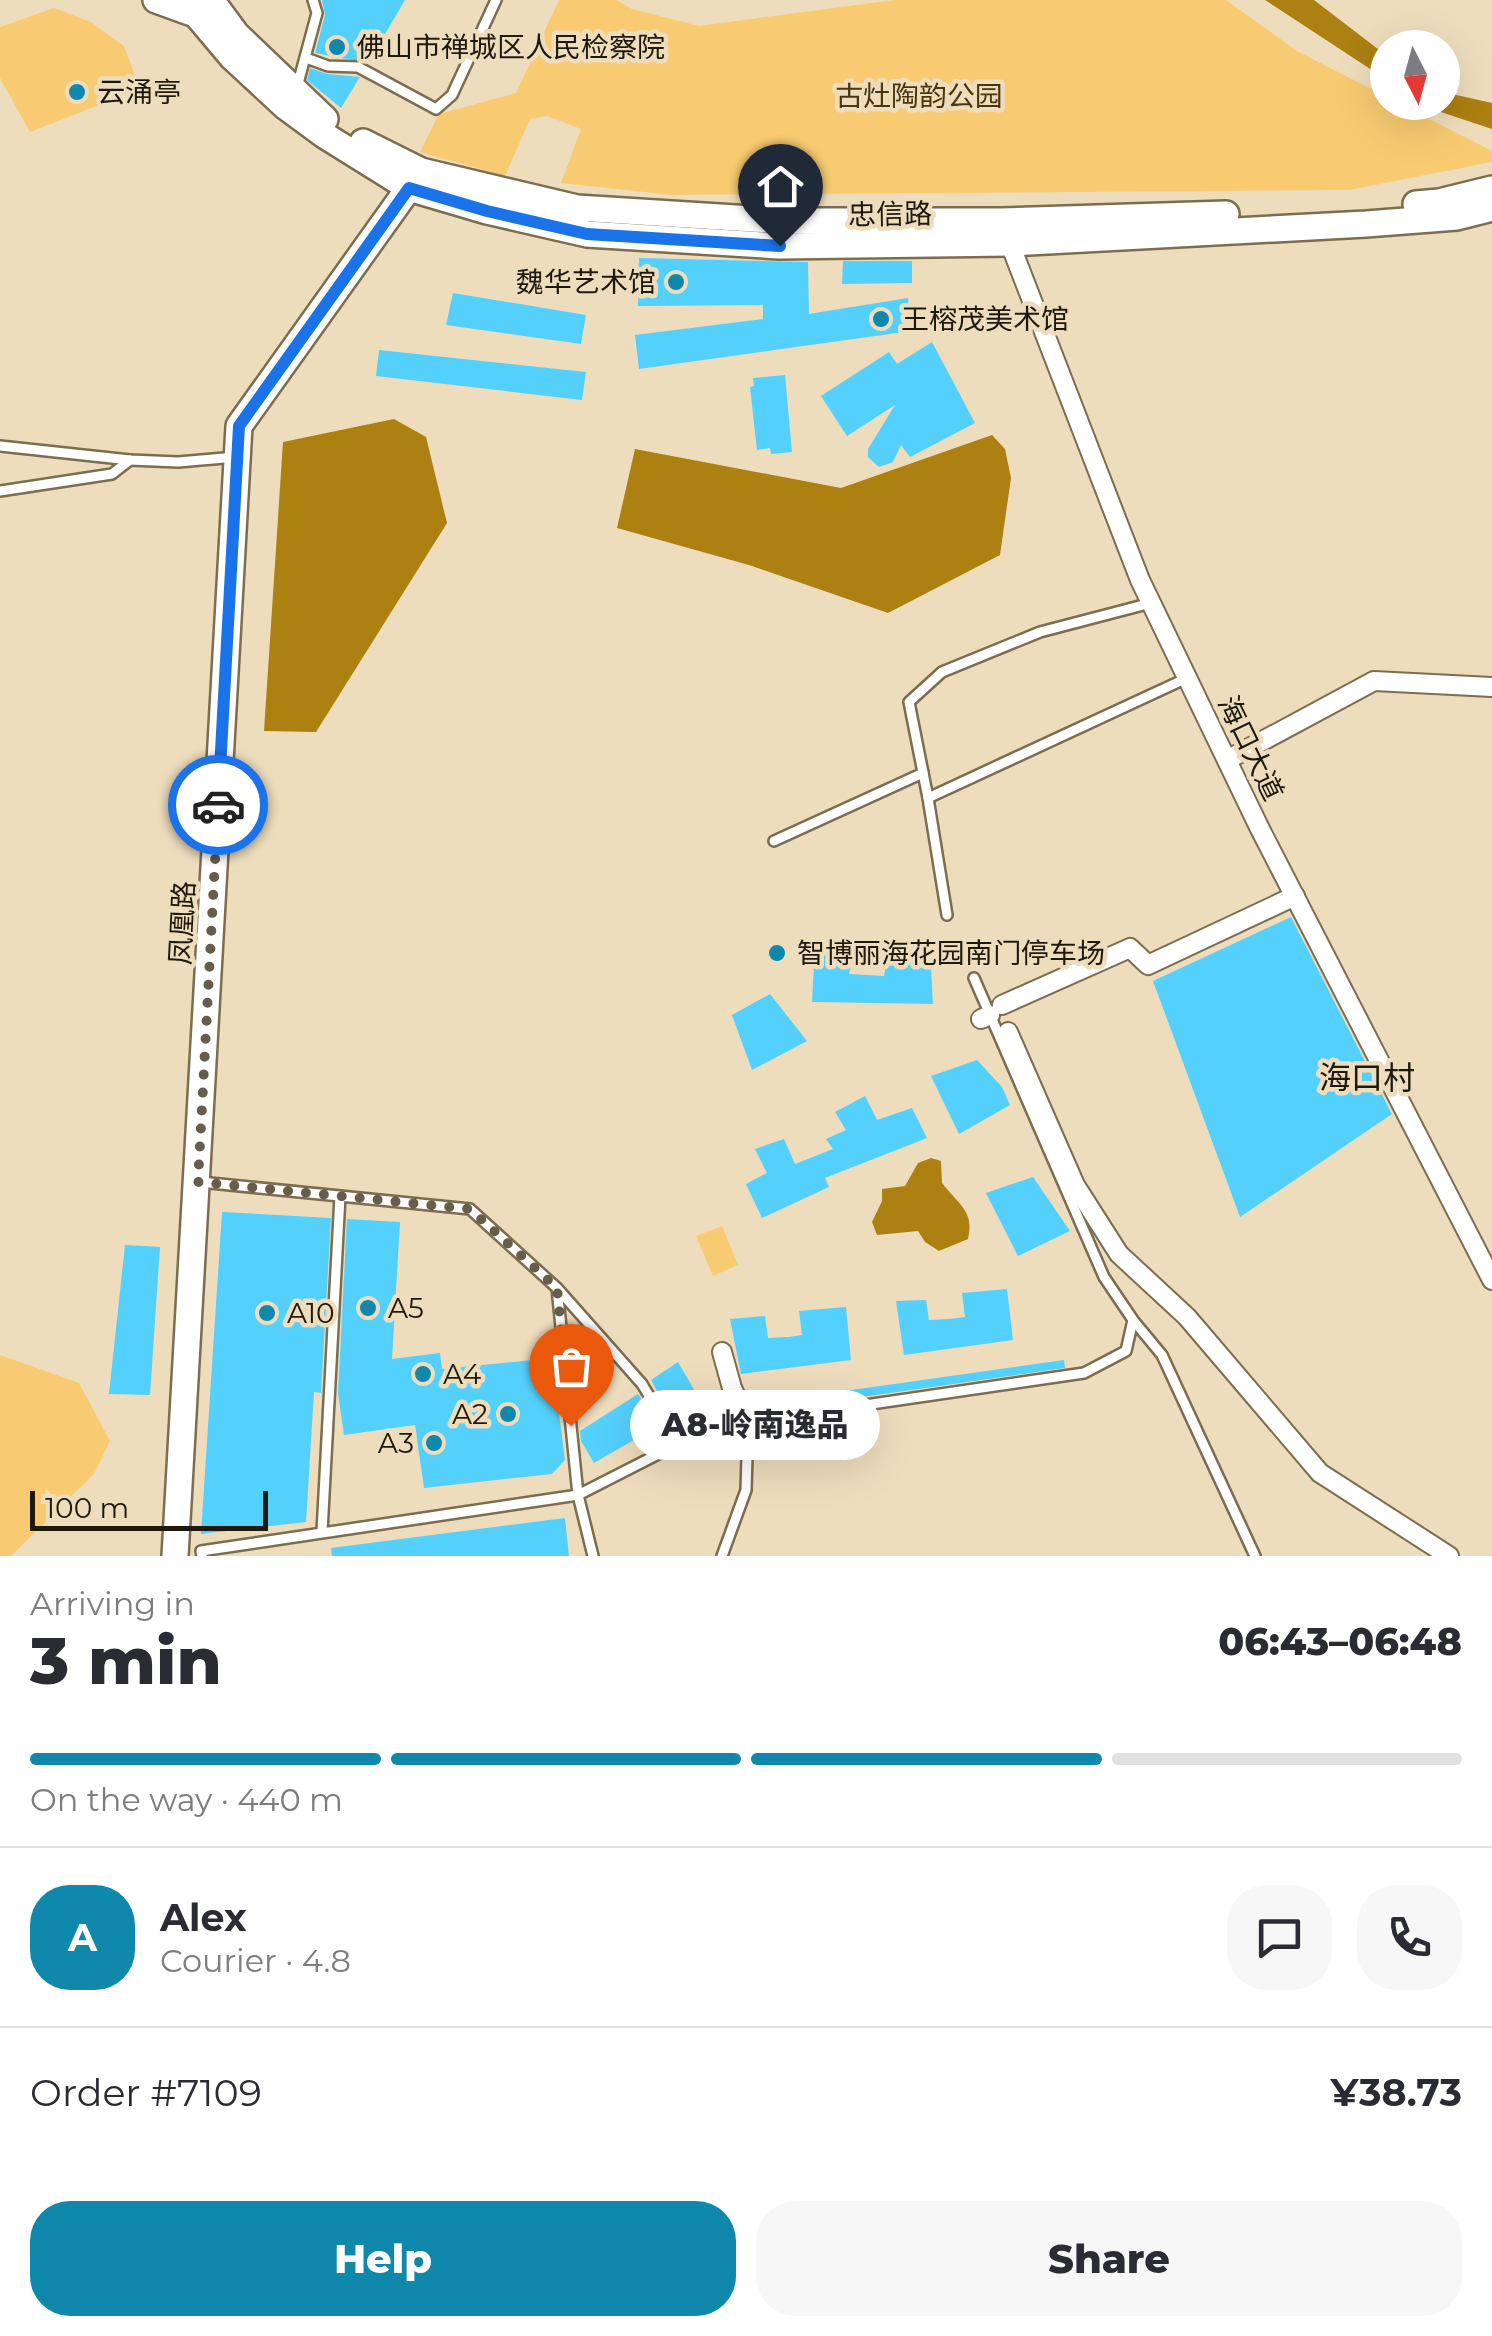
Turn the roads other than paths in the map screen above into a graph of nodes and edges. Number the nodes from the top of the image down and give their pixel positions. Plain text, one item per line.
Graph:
1 (156, 0) edge
2 (313, 0) edge
3 (496, 0) edge
4 (195, 4) edge
5 (306, 58) junction
6 (291, 99) junction
7 (415, 180) junction
8 (1492, 189) edge
9 (1492, 208) edge
10 (1006, 232) junction
11 (0, 446) edge
12 (238, 458) junction
13 (130, 460) junction
14 (0, 491) edge
15 (1151, 603) junction
16 (1187, 678) junction
17 (1492, 686) edge
18 (1227, 760) junction
19 (923, 773) junction
20 (928, 798) junction
21 (774, 841) dead end
22 (1295, 896) junction
23 (948, 915) dead end
24 (974, 978) dead end
25 (991, 1013) junction
26 (1008, 1032) dead end
27 (198, 1182) junction
28 (340, 1196) junction
29 (1492, 1280) edge
30 (557, 1288) junction
31 (1133, 1320) junction
32 (722, 1352) dead end
33 (748, 1422) junction
34 (578, 1495) junction
35 (322, 1532) junction
36 (175, 1556) edge
37 (202, 1556) edge
38 (592, 1556) edge
39 (722, 1556) edge
40 (1254, 1556) edge
41 (1449, 1556) edge

1 - 4 main road
2 - 5 lane
3 - 5 lane
4 - 6 main road, 忠信路
4 - 6 main road, 忠信路
5 - 6 lane
6 - 7 main road, 忠信路
7 - 10 main road, 忠信路
7 - 10 main road, 忠信路
7 - 12 main road, 凤凰路
8 - 10 main road, 忠信路
9 - 10 main road, 忠信路
10 - 15 street, 海口大道
11 - 13 lane
12 - 13 lane
12 - 27 main road, 凤凰路
13 - 14 lane
15 - 16 street, 海口大道
15 - 19 lane
16 - 18 street, 海口大道
16 - 20 lane
17 - 18 street
18 - 22 street, 海口大道
19 - 20 lane
19 - 21 lane
20 - 23 lane
22 - 25 street
22 - 29 street, 海口大道
24 - 25 lane
25 - 31 lane
26 - 41 street
27 - 28 lane
27 - 36 main road, 凤凰路
28 - 30 lane
28 - 35 lane
30 - 34 lane
30 - 34 lane
31 - 33 lane
31 - 40 lane
32 - 33 street
33 - 39 lane
34 - 35 lane
34 - 38 lane
35 - 37 lane

